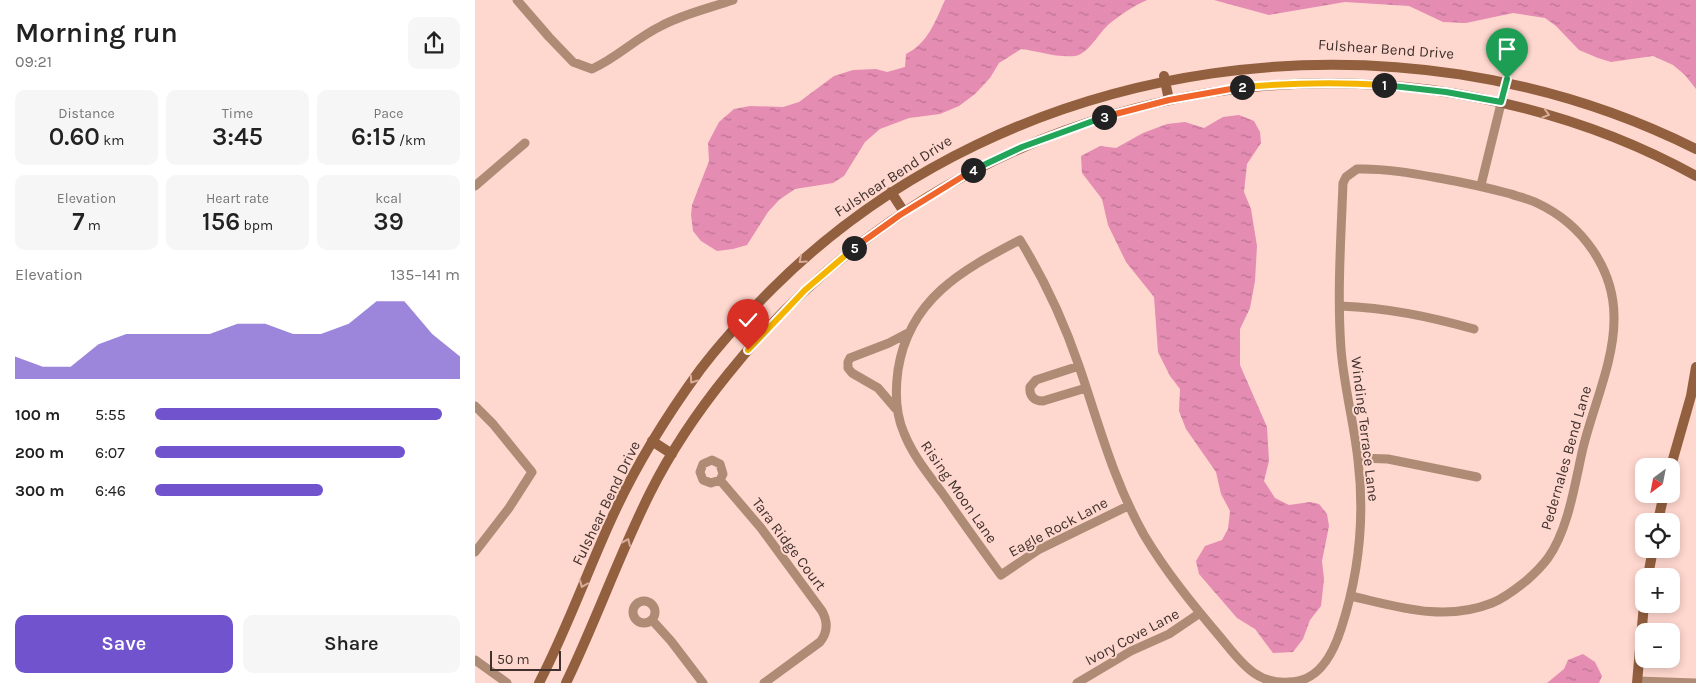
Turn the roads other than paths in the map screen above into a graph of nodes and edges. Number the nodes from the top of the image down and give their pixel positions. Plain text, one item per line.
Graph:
1 (517, 0) edge
2 (733, 0) edge
3 (1164, 76) junction
4 (1507, 79) junction
5 (1169, 100) junction
6 (1501, 102) junction
7 (525, 143) dead end
8 (1696, 149) edge
9 (1696, 176) edge
10 (1343, 183) joint
11 (1481, 185) junction
12 (475, 186) edge
13 (891, 192) junction
14 (905, 212) junction
15 (1020, 240) joint
16 (1340, 306) junction
17 (1473, 329) dead end
18 (908, 332) junction
19 (1079, 366) junction
20 (1696, 367) edge
21 (1086, 388) junction
22 (1693, 391) edge
23 (475, 406) edge
24 (896, 409) junction
25 (652, 441) junction
26 (672, 454) junction
27 (1358, 458) junction
28 (1673, 458) edge
29 (1477, 477) dead end
30 (720, 480) dead end
31 (1129, 506) junction
32 (475, 552) edge
33 (1001, 574) joint
34 (1351, 596) junction
35 (1643, 613) edge
36 (1200, 614) junction
37 (652, 620) dead end
38 (475, 660) edge
39 (1305, 682) edge
40 (1637, 682) edge
41 (507, 683) edge
42 (539, 683) edge
43 (566, 683) edge
44 (703, 683) edge
45 (764, 683) edge
46 (1077, 683) edge
47 (1695, 683) edge

1 - 2 street
3 - 4 main road, Fulshear Bend Drive
3 - 5 main road
3 - 13 main road, Fulshear Bend Drive
4 - 6 street
4 - 8 main road, Fulshear Bend Drive
5 - 6 main road
5 - 14 main road
6 -> 9 main road
6 - 11 street
7 - 12 street
10 - 11 street, Pedernales Bend Lane
10 - 16 street, Winding Terrace Lane
11 - 34 street, Pedernales Bend Lane
13 - 14 main road
13 -> 25 main road, Fulshear Bend Drive
14 - 26 main road
15 - 18 street, Rising Moon Lane
15 - 19 street, Winding Terrace Lane
16 - 17 street
16 - 27 street, Winding Terrace Lane
18 - 24 street, Rising Moon Lane
18 - 24 street
19 - 21 street, Winding Terrace Lane
19 - 21 street
20 - 22 main road
21 - 31 street, Winding Terrace Lane
22 - 28 main road
23 - 32 street
24 - 33 street, Rising Moon Lane
25 - 26 main road
25 -> 42 main road, Fulshear Bend Drive
43 -> 26 main road
27 - 29 street
27 - 34 street, Winding Terrace Lane
30 - 45 street, Tara Ridge Court
31 - 33 street, Eagle Rock Lane
31 - 36 street, Winding Terrace Lane
34 - 39 street, Winding Terrace Lane
35 - 40 main road
36 - 39 street, Winding Terrace Lane
36 - 46 street, Ivory Cove Lane
37 - 44 street
38 - 41 street
40 - 47 street

